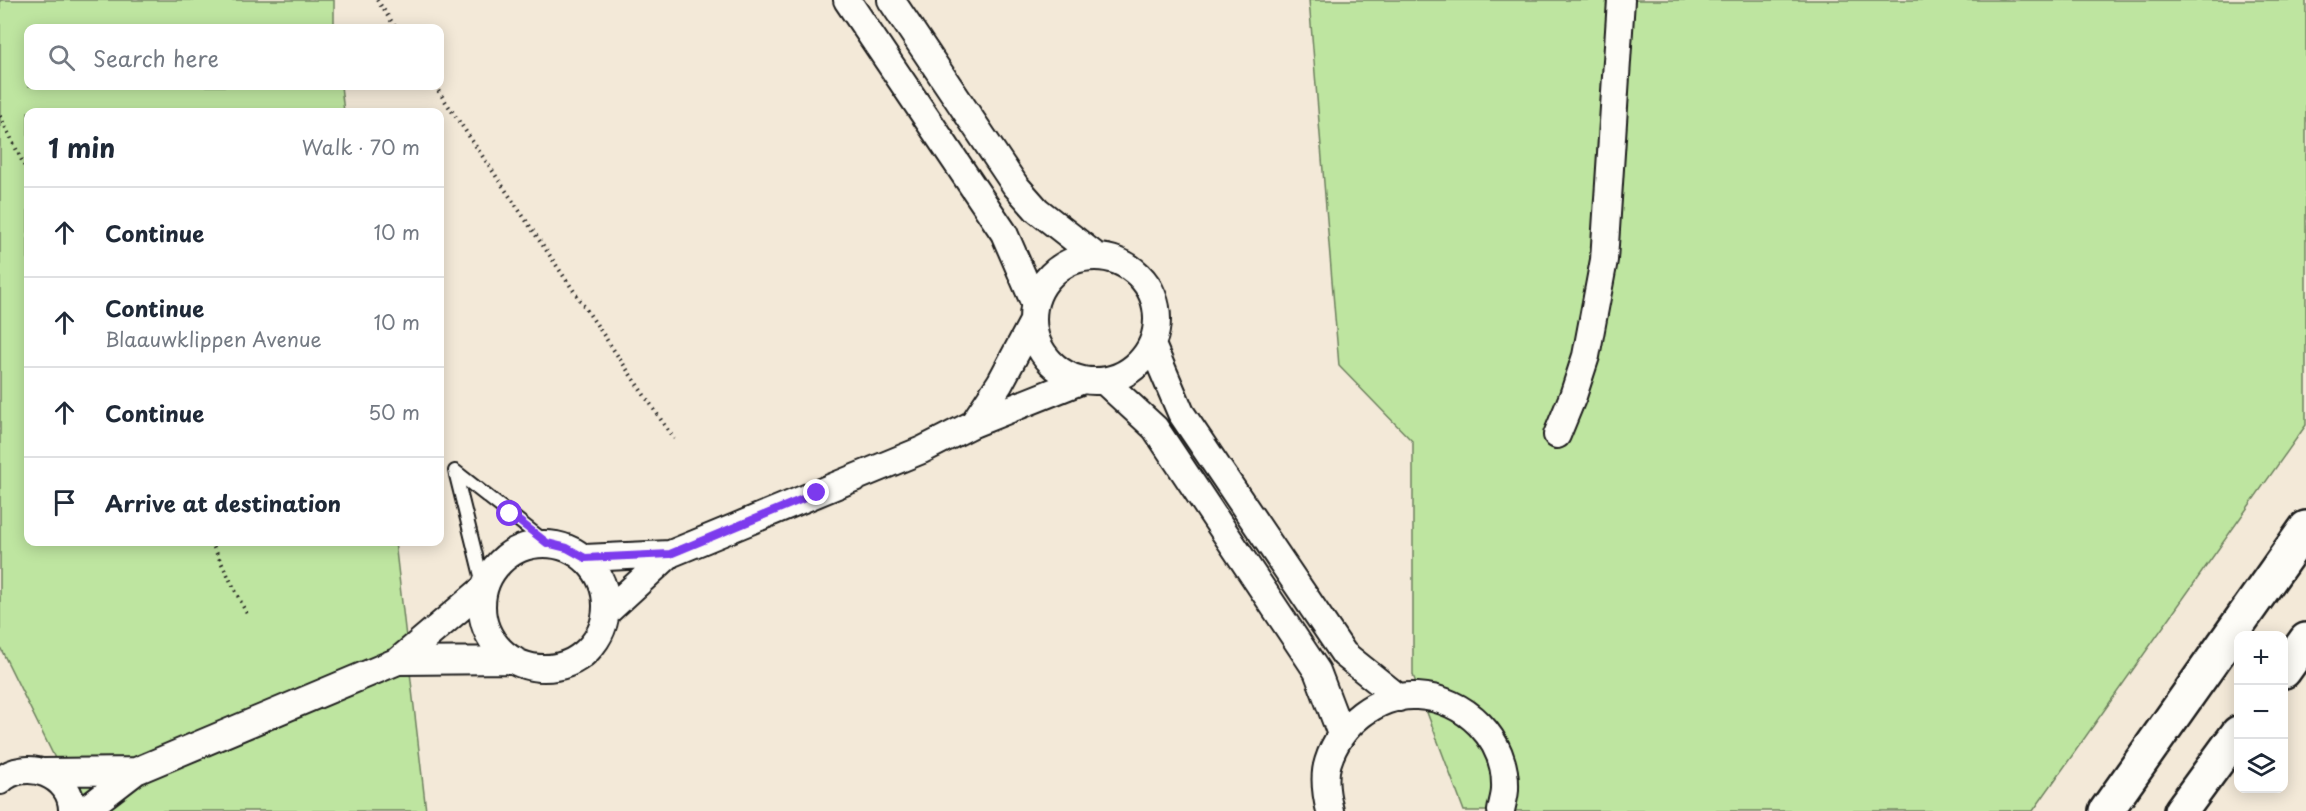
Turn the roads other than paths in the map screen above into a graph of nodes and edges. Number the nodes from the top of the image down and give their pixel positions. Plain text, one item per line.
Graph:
1 (847, 0) edge
2 (891, 0) edge
3 (1621, 0) edge
4 (1097, 257) junction
5 (1033, 312) junction
6 (1152, 345) junction
7 (1094, 380) junction
8 (973, 424) junction
9 (1557, 435) dead end
10 (2306, 528) edge
11 (547, 543) junction
12 (670, 554) junction
13 (585, 558) junction
14 (484, 588) junction
15 (607, 612) junction
16 (2306, 640) edge
17 (514, 660) junction
18 (398, 661) junction
19 (2288, 664) edge
20 (1399, 698) junction
21 (1341, 734) junction
22 (2234, 738) edge
23 (136, 771) junction
24 (45, 772) junction
25 (2, 773) edge
26 (72, 811) edge
27 (84, 811) edge
28 (1330, 811) edge
29 (1501, 811) edge
30 (2106, 811) edge
31 (2181, 811) edge

1 - 5 street
2 - 4 street
3 - 9 street
4 - 5 street
4 - 6 street
5 - 7 street
5 - 8 street
6 - 7 street
6 - 20 street
7 - 8 street
7 - 21 street
8 - 12 street
10 - 30 main road
11 - 13 street
11 - 14 street
11 - 14 lane
12 - 13 street
12 - 15 street
13 - 15 street
14 - 17 street
14 - 18 street
15 - 17 street
16 - 19 main road
17 - 18 street
18 - 23 street
20 - 21 street
20 - 29 street
21 - 28 street
22 - 31 main road
23 - 24 street
23 - 27 street
24 - 25 street
24 - 26 street

